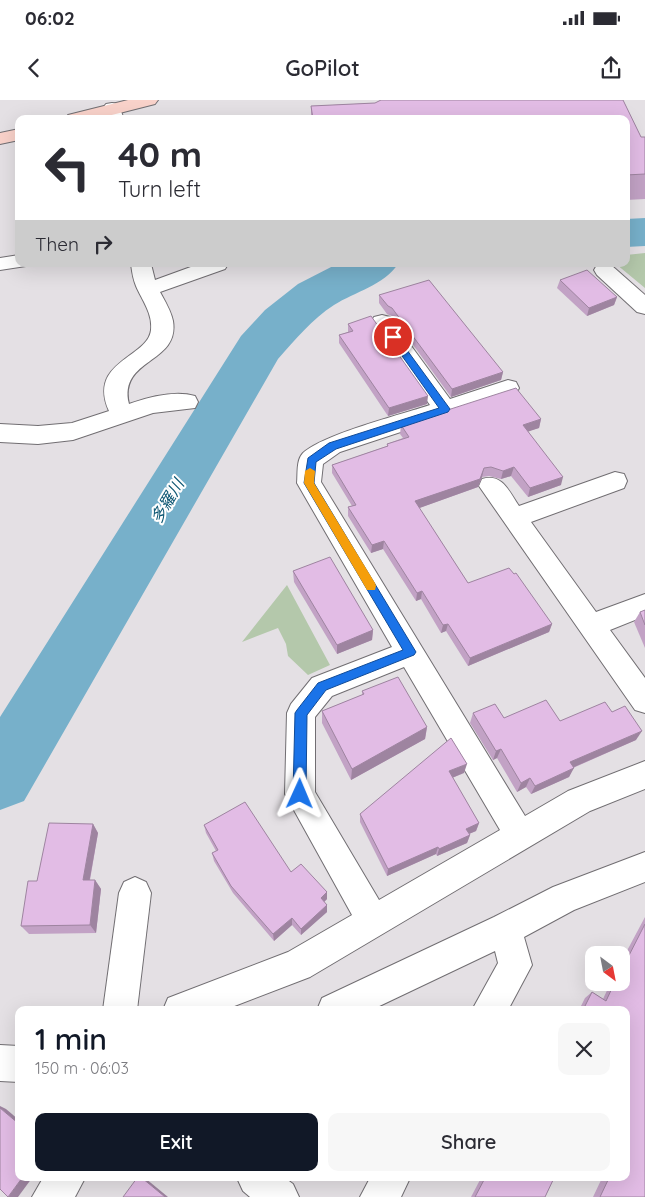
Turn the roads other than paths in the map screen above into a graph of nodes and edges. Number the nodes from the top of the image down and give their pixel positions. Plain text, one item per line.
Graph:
1 (143, 101) edge
2 (113, 114) edge
3 (15, 135) edge
4 (0, 139) edge
5 (15, 262) edge
6 (0, 264) edge
7 (142, 267) edge
8 (210, 267) edge
9 (604, 270) dead end
10 (149, 289) junction
11 (645, 307) edge
12 (382, 322) dead end
13 (508, 388) edge
14 (187, 402) dead end
15 (445, 409) junction
16 (123, 415) junction
17 (0, 433) edge
18 (615, 481) dead end
19 (491, 486) dead end
20 (514, 518) junction
21 (645, 605) edge
22 (592, 625) junction
23 (410, 652) junction
24 (645, 701) edge
25 (645, 775) edge
26 (520, 836) junction
27 (645, 867) edge
28 (136, 893) dead end
29 (374, 922) junction
30 (506, 929) junction
31 (121, 1006) edge
32 (190, 1006) edge
33 (342, 1006) edge
34 (491, 1006) edge
35 (0, 1063) edge
36 (15, 1064) edge
37 (64, 1181) edge
38 (260, 1181) edge
39 (389, 1181) edge
40 (52, 1197) edge
41 (280, 1197) edge
42 (380, 1197) edge

1 - 2 street
3 - 4 street
5 - 6 street
7 - 10 street
8 - 10 street
9 - 11 street
10 - 16 street
12 - 15 street
13 - 15 street
14 - 16 street
15 - 23 street
16 - 17 street
18 - 20 street
19 - 20 street
20 - 22 street
21 - 22 street
22 - 24 street
23 - 26 street
23 - 29 street
25 - 26 street
26 - 29 street
27 - 30 street
28 - 31 street
29 - 32 street
30 - 33 street
30 - 34 street
35 - 36 street
37 - 40 street
38 - 41 street
39 - 42 street

